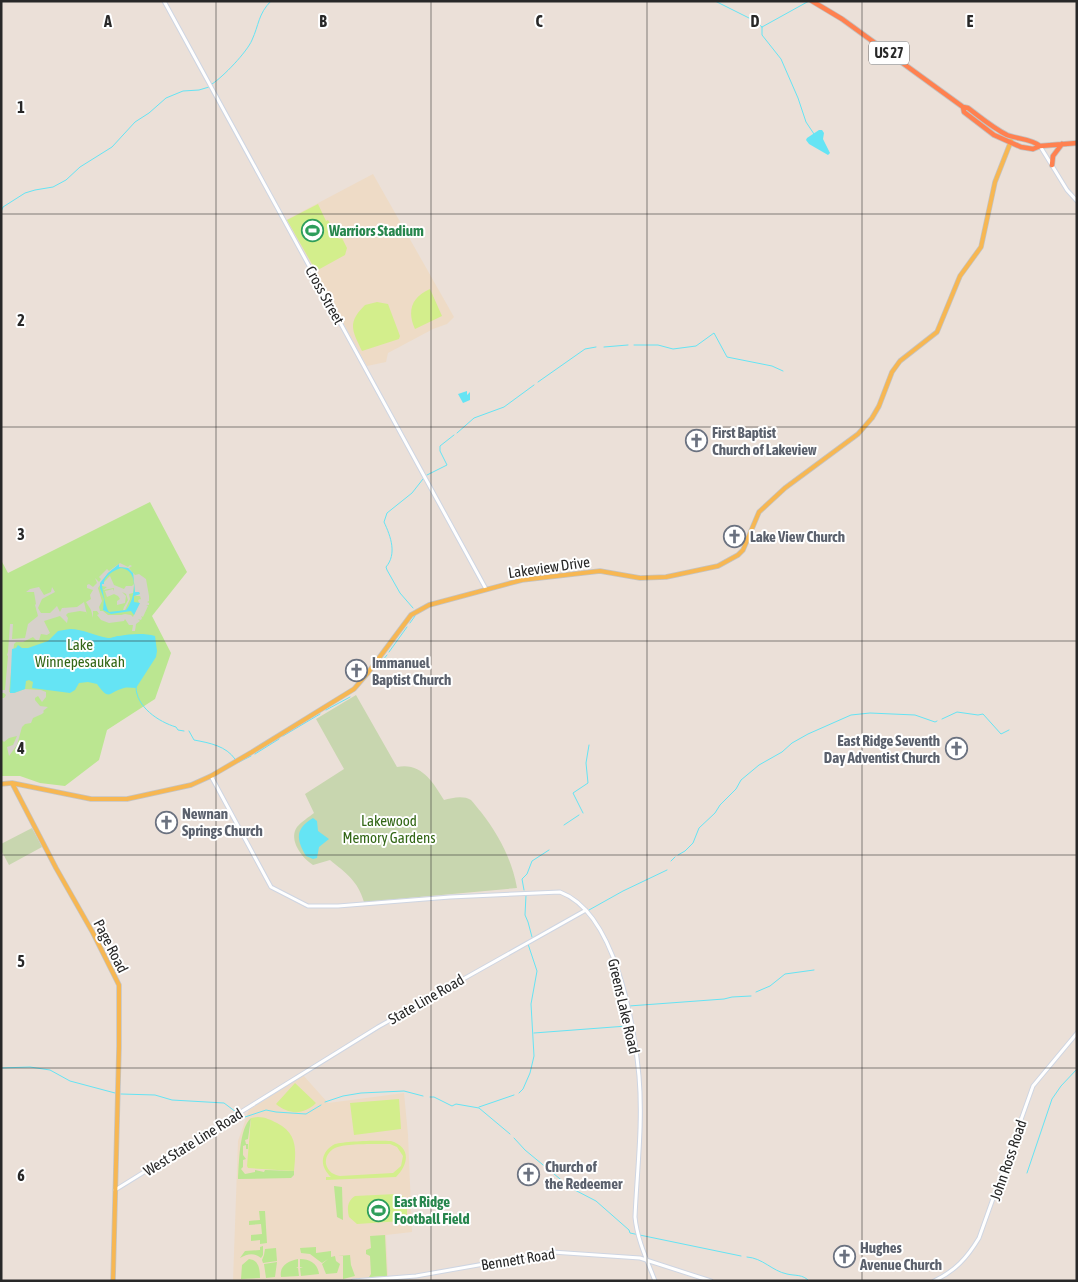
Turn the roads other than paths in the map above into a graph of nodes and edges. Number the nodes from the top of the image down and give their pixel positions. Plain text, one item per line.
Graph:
1 (164, 1) edge
2 (812, 1) edge
3 (963, 107) junction
4 (1013, 138) junction
5 (1077, 142) edge
6 (1010, 143) junction
7 (1062, 144) junction
8 (1040, 146) junction
9 (1052, 165) junction
10 (1077, 201) edge
11 (486, 589) junction
12 (211, 776) junction
13 (12, 783) junction
14 (1, 784) edge
15 (586, 910) junction
16 (1077, 1033) edge
17 (271, 1094) joint
18 (115, 1190) junction
19 (648, 1260) junction
20 (112, 1281) edge
21 (353, 1281) edge
22 (655, 1281) edge
23 (711, 1281) edge
24 (934, 1281) edge

1 - 11 street, Cross Street
2 - 3 highway, US 27
3 - 4 highway, US 27
3 - 6 highway, US 27
4 - 6 main road, Lakeview Drive
4 - 8 highway, US 27
5 - 7 highway, US 27
6 - 8 highway, US 27
6 - 11 main road, Lakeview Drive
7 - 8 highway, US 27
7 - 9 highway
8 - 9 street
9 - 10 street
11 - 12 main road, Lakeview Drive
12 - 13 main road, Lakeview Drive
12 - 15 street, Greens Lake Road
13 - 14 main road, Lakeview Drive
13 - 18 main road, Page Road
15 - 17 street, State Line Road
15 - 19 street, Greens Lake Road
16 - 24 street, John Ross Road
17 - 18 street, West State Line Road
18 - 20 main road, Page Road
19 - 21 street, Bennett Road
19 - 22 street, Greens Lake Road
19 - 23 street, Bennett Road

